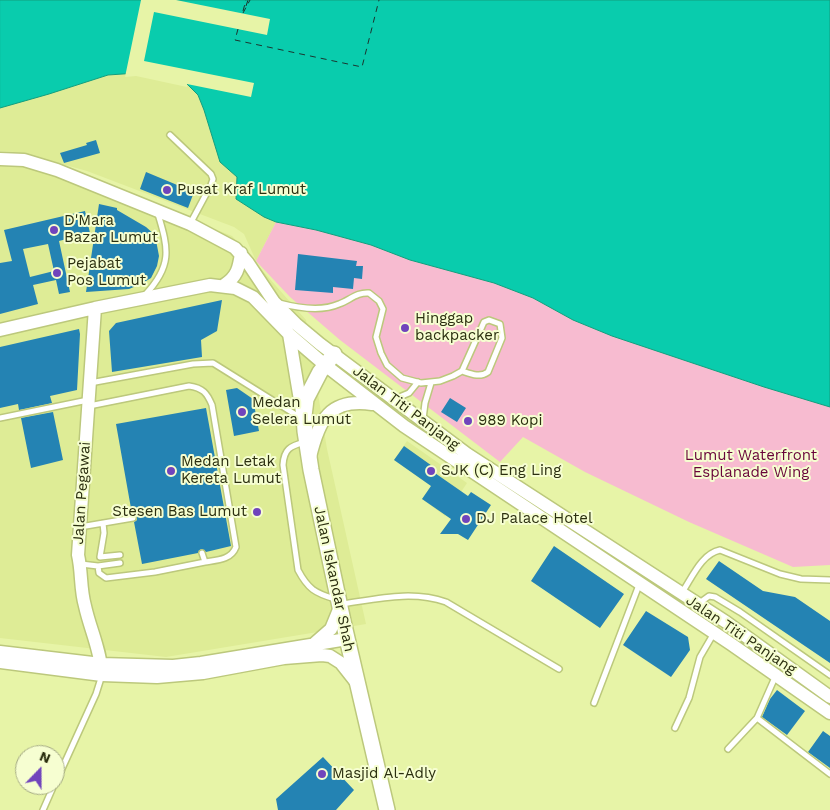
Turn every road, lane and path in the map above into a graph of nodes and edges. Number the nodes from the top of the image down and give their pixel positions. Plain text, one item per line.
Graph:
1 (170, 135) dead end
2 (0, 159) edge
3 (158, 211) junction
4 (190, 224) junction
5 (241, 253) junction
6 (224, 285) junction
7 (142, 298) junction
8 (269, 305) junction
9 (95, 308) junction
10 (0, 330) edge
11 (289, 334) junction
12 (329, 360) junction
13 (462, 372) junction
14 (418, 382) junction
15 (90, 383) junction
16 (431, 383) junction
17 (394, 399) junction
18 (89, 403) junction
19 (375, 404) junction
20 (0, 418) edge
21 (423, 421) junction
22 (305, 431) junction
23 (309, 459) junction
24 (133, 518) dead end
25 (102, 523) junction
26 (80, 527) junction
27 (202, 553) dead end
28 (120, 555) dead end
29 (205, 562) junction
30 (120, 563) dead end
31 (80, 564) junction
32 (98, 566) junction
33 (647, 572) junction
34 (830, 580) edge
35 (640, 584) junction
36 (681, 594) junction
37 (339, 604) junction
38 (698, 605) junction
39 (714, 633) junction
40 (347, 639) junction
41 (312, 644) junction
42 (0, 652) edge
43 (0, 662) edge
44 (102, 669) junction
45 (558, 669) dead end
46 (830, 674) edge
47 (776, 675) junction
48 (356, 682) junction
49 (830, 696) edge
50 (594, 703) dead end
51 (830, 713) edge
52 (757, 718) junction
53 (674, 728) dead end
54 (728, 749) dead end
55 (65, 762) edge
56 (830, 774) edge
57 (50, 795) edge
58 (43, 810) edge
59 (387, 810) edge

1 - 4 lane
2 - 3 street, Jalan Titi Panjang
3 - 4 street, Jalan Titi Panjang
3 - 7 lane
4 - 5 street, Jalan Titi Panjang
5 - 6 street
5 - 8 street, Jalan Titi Panjang
6 - 7 street
6 - 8 street
7 - 9 street
8 - 11 street, Jalan Titi Panjang
8 - 12 street, Jalan Titi Panjang
8 - 14 lane
9 - 10 street
9 - 15 street, Jalan Pegawai
11 - 12 street, Jalan Titi Panjang
11 - 22 street
12 - 17 street, Jalan Titi Panjang
12 - 19 street, Jalan Titi Panjang
12 - 22 main road, Jalan Iskandar Shah
13 - 13 lane
13 - 16 lane
14 - 16 lane
14 - 17 lane
15 - 18 street, Jalan Pegawai
15 - 22 lane
16 - 21 lane
17 - 21 street, Jalan Titi Panjang
18 - 20 lane
18 - 26 street, Jalan Pegawai
18 - 29 lane
19 - 23 street
19 - 35 street, Jalan Titi Panjang
21 - 33 street, Jalan Titi Panjang
22 - 23 main road, Jalan Iskandar Shah
22 - 37 lane
23 - 37 main road, Jalan Iskandar Shah
24 - 25 lane
25 - 26 lane
25 - 28 lane
26 - 31 street, Jalan Pegawai
27 - 29 lane
29 - 32 lane
30 - 32 lane
31 - 32 lane
31 - 44 street, Jalan Pegawai
33 - 35 street
33 - 36 street, Jalan Titi Panjang
34 - 36 lane
35 - 39 street, Jalan Titi Panjang
35 - 50 lane
36 - 38 street, Jalan Titi Panjang
37 - 40 main road, Jalan Iskandar Shah
37 - 41 street
37 - 45 lane
38 - 46 lane
38 - 49 street, Jalan Titi Panjang
39 - 47 street, Jalan Titi Panjang
39 - 53 lane
40 - 41 street
40 - 48 main road, Jalan Iskandar Shah
41 - 44 street
42 - 44 street
43 - 44 street
44 - 48 street
44 - 55 lane
47 - 51 street, Jalan Titi Panjang
47 - 52 lane
48 - 59 main road, Jalan Iskandar Shah
52 - 54 lane
52 - 56 lane
57 - 58 lane

